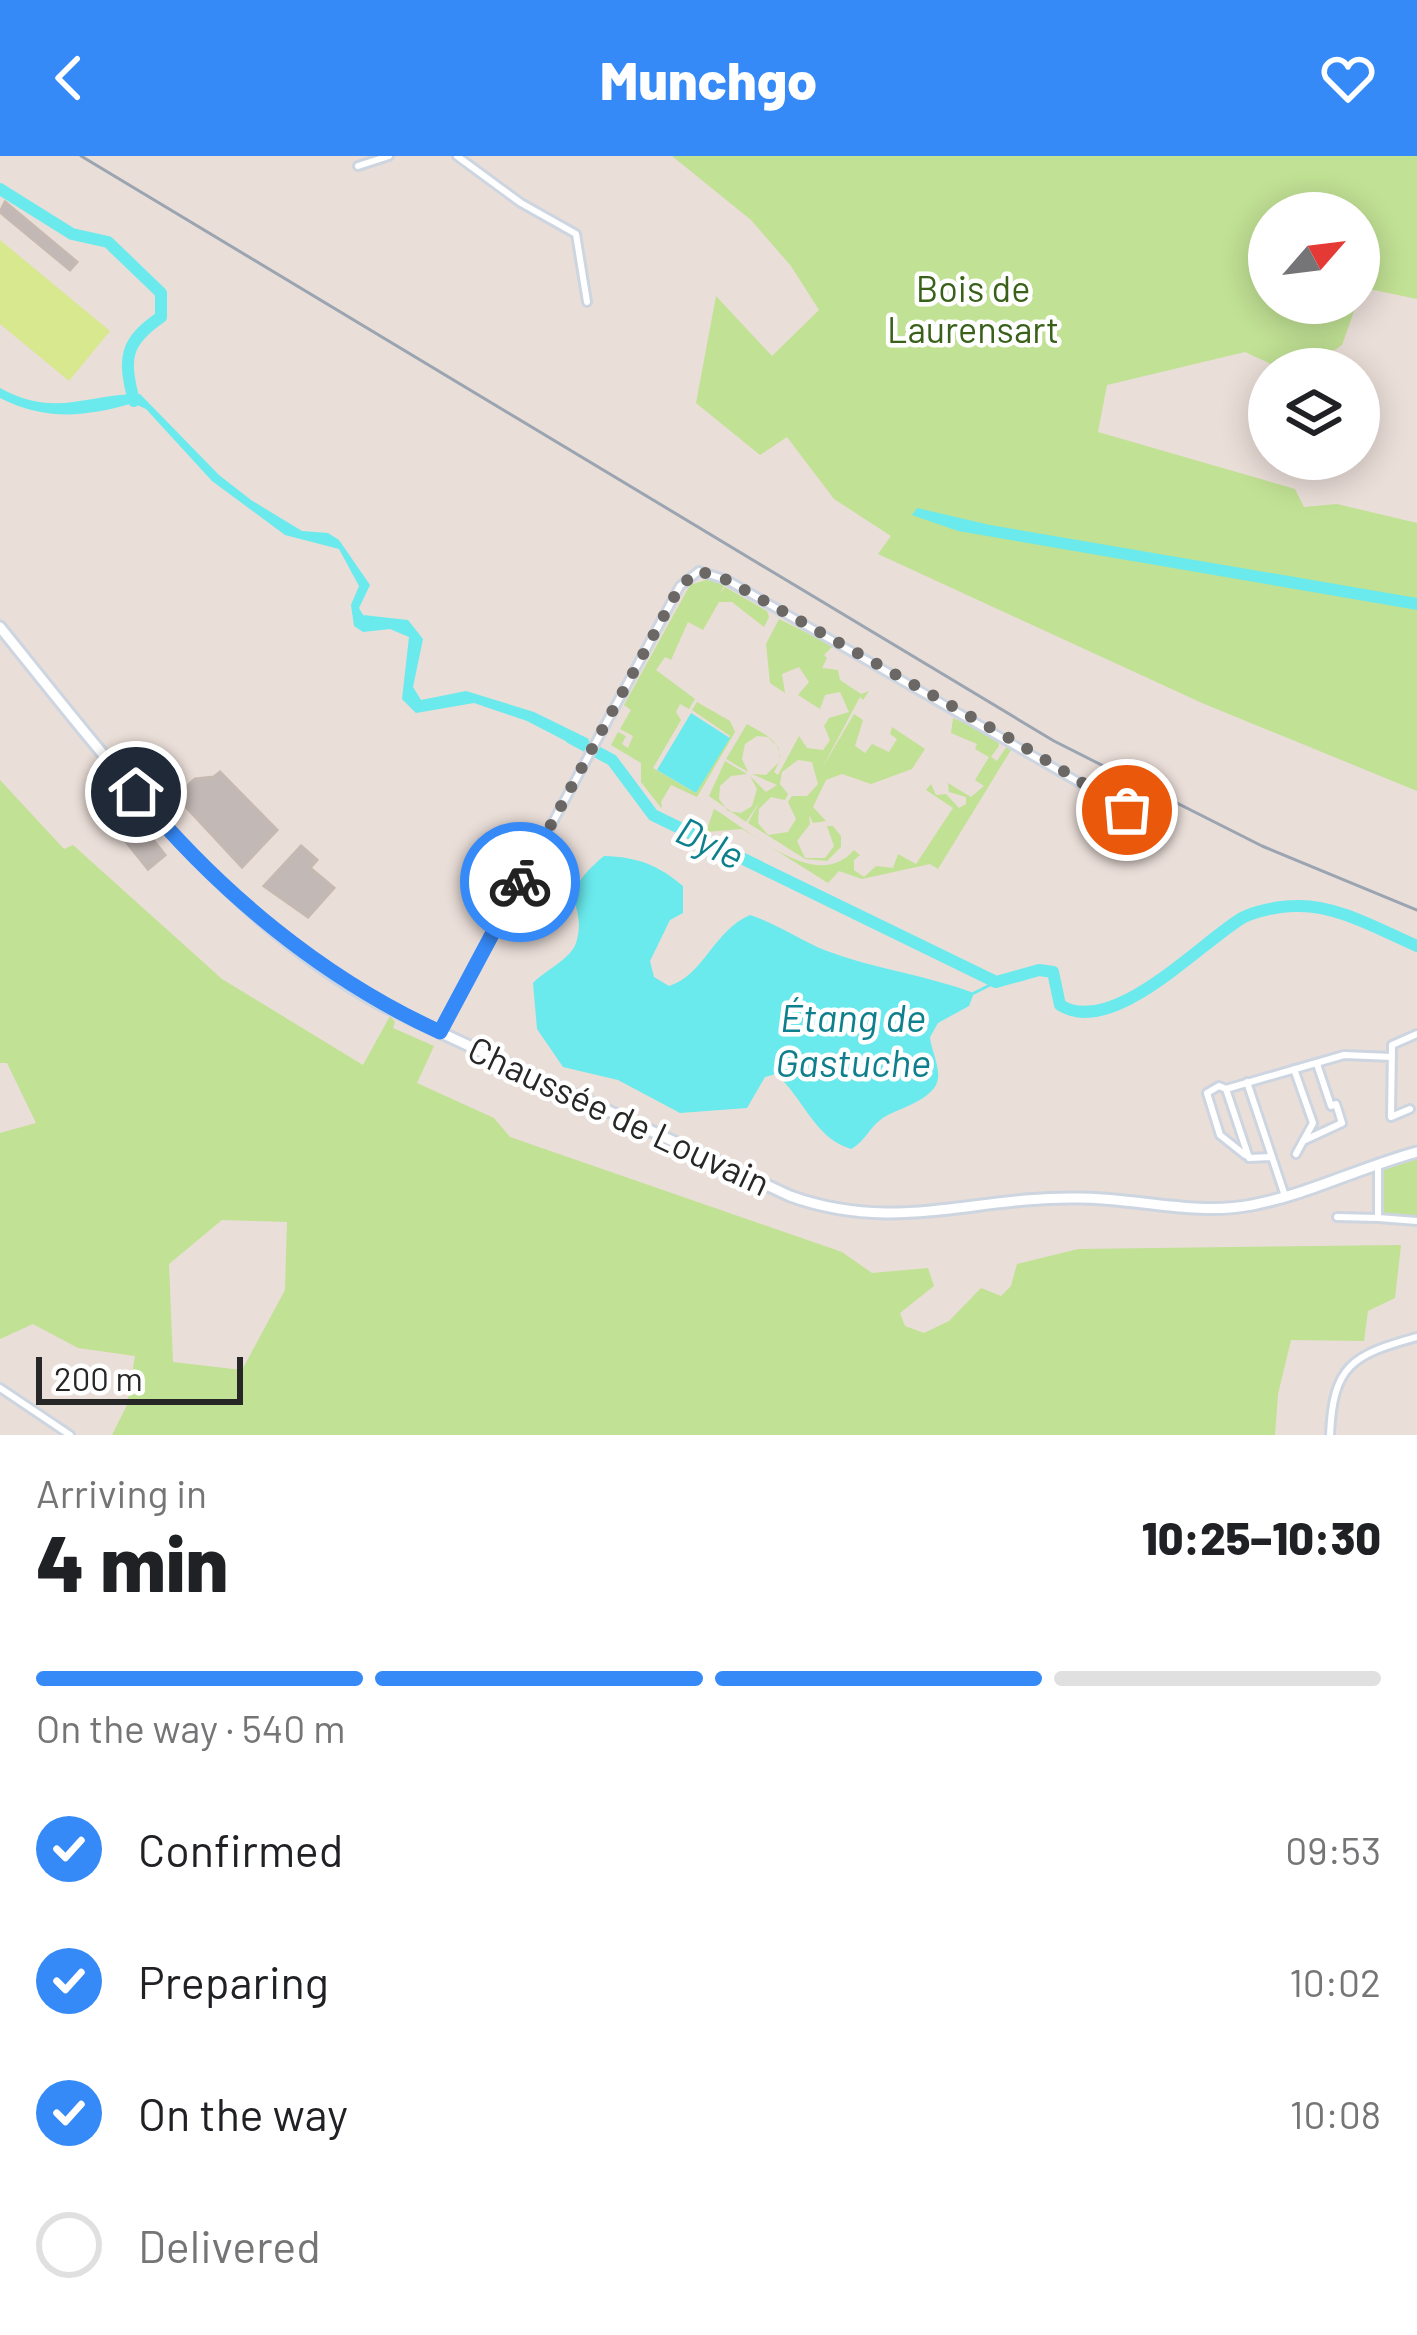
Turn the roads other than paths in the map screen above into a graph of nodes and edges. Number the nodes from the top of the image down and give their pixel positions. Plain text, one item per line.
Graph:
1 (389, 156) edge
2 (457, 156) edge
3 (358, 166) dead end
4 (586, 302) dead end
5 (0, 627) edge
6 (1127, 810) dead end
7 (440, 1032) junction
8 (1417, 1034) edge
9 (1392, 1057) junction
10 (1317, 1064) junction
11 (1294, 1067) junction
12 (1247, 1082) junction
13 (1226, 1090) junction
14 (1410, 1109) dead end
15 (1304, 1141) junction
16 (1417, 1151) edge
17 (1296, 1154) dead end
18 (1271, 1157) junction
19 (1249, 1158) junction
20 (1377, 1164) junction
21 (1285, 1196) junction
22 (1336, 1217) dead end
23 (1378, 1218) junction
24 (1417, 1221) edge
25 (1417, 1337) edge
26 (0, 1388) edge
27 (70, 1435) edge
28 (1330, 1435) edge

1 - 3 street
2 - 4 street
5 - 7 main road, Chaussée de Louvain
6 - 7 street
7 - 21 main road, Chaussée de Louvain
8 - 9 street
9 - 10 street
9 - 14 street
10 - 11 street
10 - 15 street
11 - 12 street
11 - 15 street
12 - 13 street
12 - 18 street
13 - 19 street
13 - 19 street
15 - 17 street
16 - 20 main road, Chaussée de Louvain
18 - 19 street
18 - 21 street
20 - 21 main road, Chaussée de Louvain
20 - 23 street
22 - 23 street
23 - 24 street
25 - 28 street
26 - 27 street

